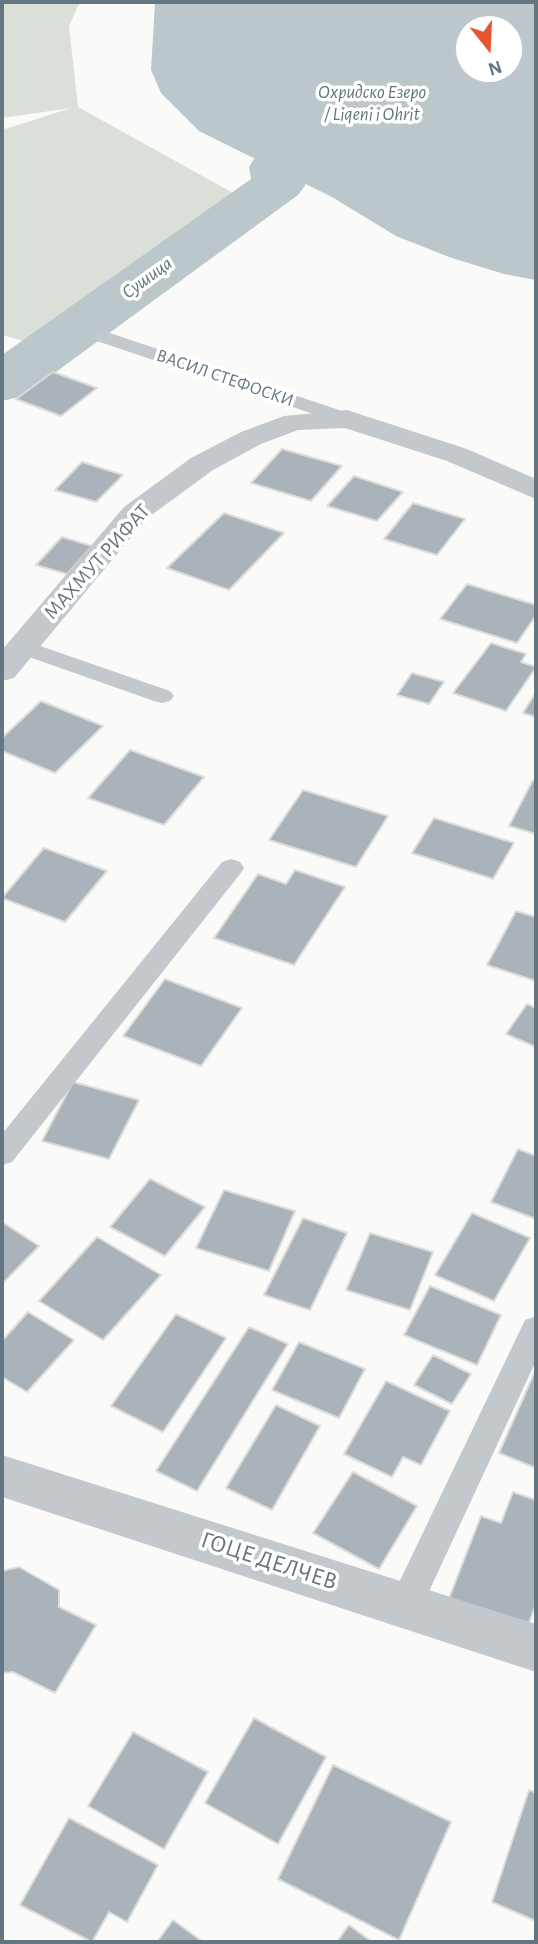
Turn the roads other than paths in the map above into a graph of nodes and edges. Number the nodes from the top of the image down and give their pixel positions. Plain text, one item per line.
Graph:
1 (104, 337) dead end
2 (347, 419) junction
3 (202, 464) joint
4 (536, 490) edge
5 (23, 646) junction
6 (2, 671) edge
7 (162, 696) dead end
8 (231, 868) dead end
9 (2, 1154) edge
10 (536, 1329) edge
11 (2, 1476) edge
12 (406, 1604) junction
13 (536, 1648) edge

1 - 2 lane, ВАСИЛ СТЕФОСКИ
2 - 3 street, ВАСИЛ СТЕФОСКИ
2 - 4 street, ВАСИЛ СТЕФОСКИ
3 - 5 street, МАХМУТ РИФАТ
5 - 6 street, МАХМУТ РИФАТ
5 - 7 lane
8 - 9 lane
10 - 12 lane
11 - 12 street, ГОЦЕ ДЕЛЧЕВ
12 - 13 street, ГОЦЕ ДЕЛЧЕВ

